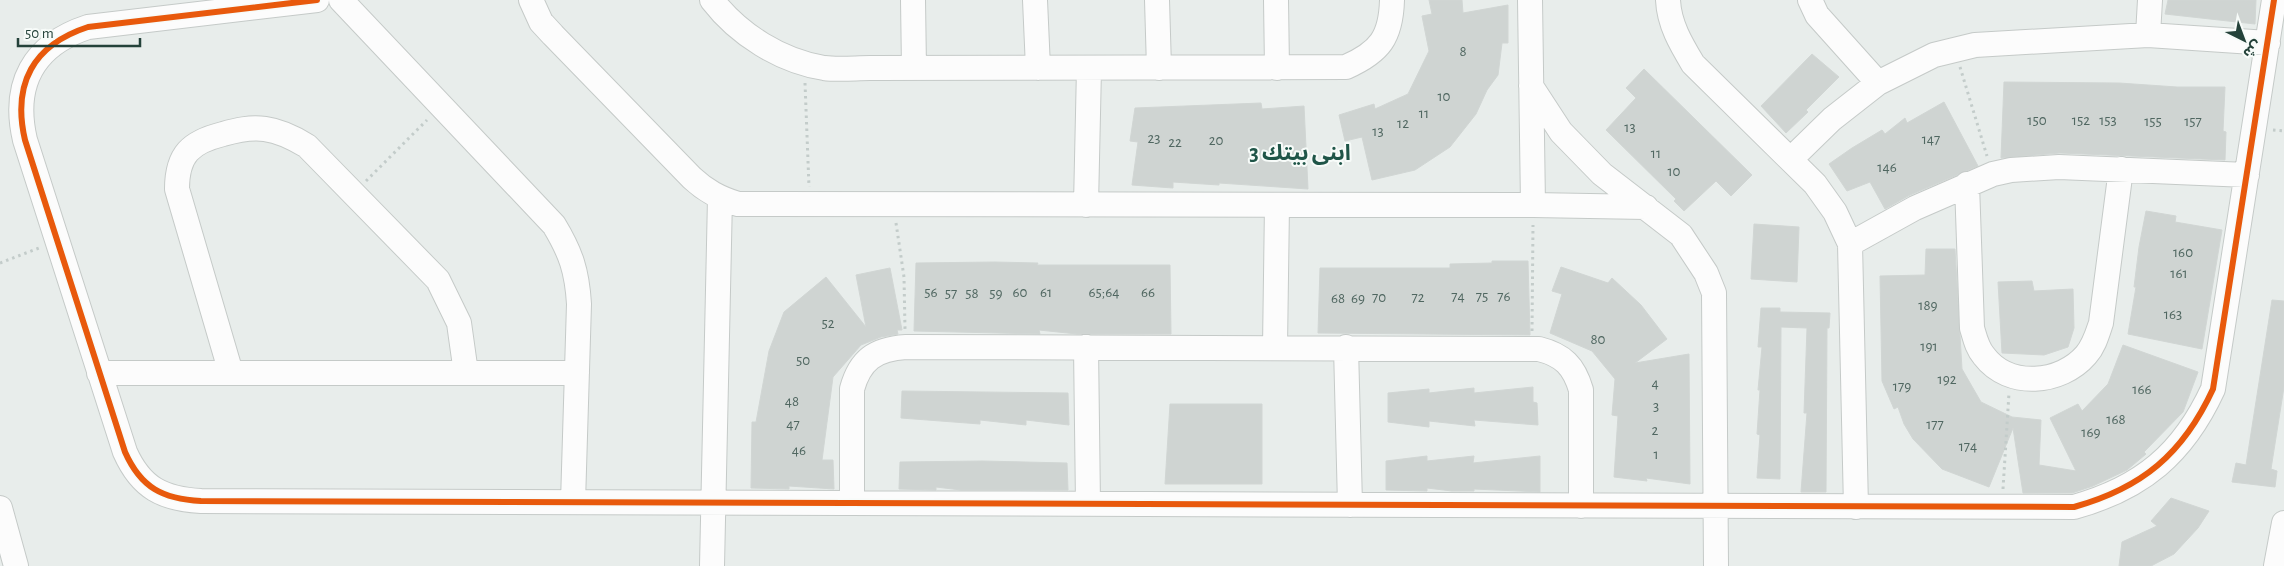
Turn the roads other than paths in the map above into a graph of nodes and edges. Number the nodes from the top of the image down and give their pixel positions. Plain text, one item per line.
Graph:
1 (317, 0) edge
2 (342, 0) edge
3 (531, 0) edge
4 (712, 0) edge
5 (913, 0) edge
6 (1035, 0) edge
7 (1157, 0) edge
8 (1276, 0) edge
9 (1392, 0) edge
10 (1530, 0) edge
11 (1668, 0) edge
12 (1810, 0) edge
13 (2150, 0) edge
14 (2274, 0) edge
15 (2148, 35) junction
16 (2268, 44) junction
17 (914, 68) junction
18 (1038, 68) junction
19 (1089, 68) junction
20 (1159, 68) junction
21 (1278, 68) junction
22 (1878, 82) junction
23 (1532, 86) junction
24 (1791, 159) junction
25 (2121, 169) junction
26 (2247, 175) junction
27 (1967, 184) junction
28 (720, 198) junction
29 (1086, 205) junction
30 (1277, 205) junction
31 (1533, 205) junction
32 (1646, 207) junction
33 (1850, 244) junction
34 (1276, 347) junction
35 (1346, 347) junction
36 (1086, 348) junction
37 (99, 373) junction
38 (231, 373) junction
39 (466, 373) junction
40 (577, 373) junction
41 (573, 502) junction
42 (712, 503) junction
43 (852, 503) junction
44 (1088, 504) junction
45 (1350, 505) junction
46 (1581, 506) junction
47 (1716, 506) junction
48 (1856, 506) junction
49 (0, 508) edge
50 (2284, 523) edge
51 (16, 566) edge
52 (712, 566) edge
53 (1716, 566) edge
54 (2276, 566) edge

1 - 37 street
2 - 40 street
3 - 28 street
4 - 17 street
5 - 17 street
6 - 18 street
7 - 20 street
8 - 21 street
9 - 21 street
10 - 23 street
11 - 24 street
12 - 22 street
13 - 15 street
14 - 16 street
15 - 16 street
15 - 22 street
16 - 26 street
17 - 18 street
18 - 19 street
19 - 20 street
19 - 29 street
20 - 21 street
22 - 24 street
23 - 31 street
23 - 32 street
24 - 33 street
25 - 26 street
25 - 27 street
25 - 27 street
26 - 48 street
27 - 33 street
28 - 29 street
28 - 42 street
29 - 30 street
30 - 31 street
30 - 34 street
31 - 32 street
32 - 47 street
33 - 48 street
34 - 35 street
34 - 36 street
35 - 45 street
35 - 46 street
36 - 43 street
36 - 44 street
37 - 38 street
37 - 41 street
38 - 39 street
38 - 39 street
39 - 40 street
40 - 41 street
41 - 42 street
42 - 43 street
42 - 52 street
43 - 44 street
44 - 45 street
45 - 46 street
46 - 47 street
47 - 48 street
47 - 53 street
49 - 51 street
50 - 54 street

